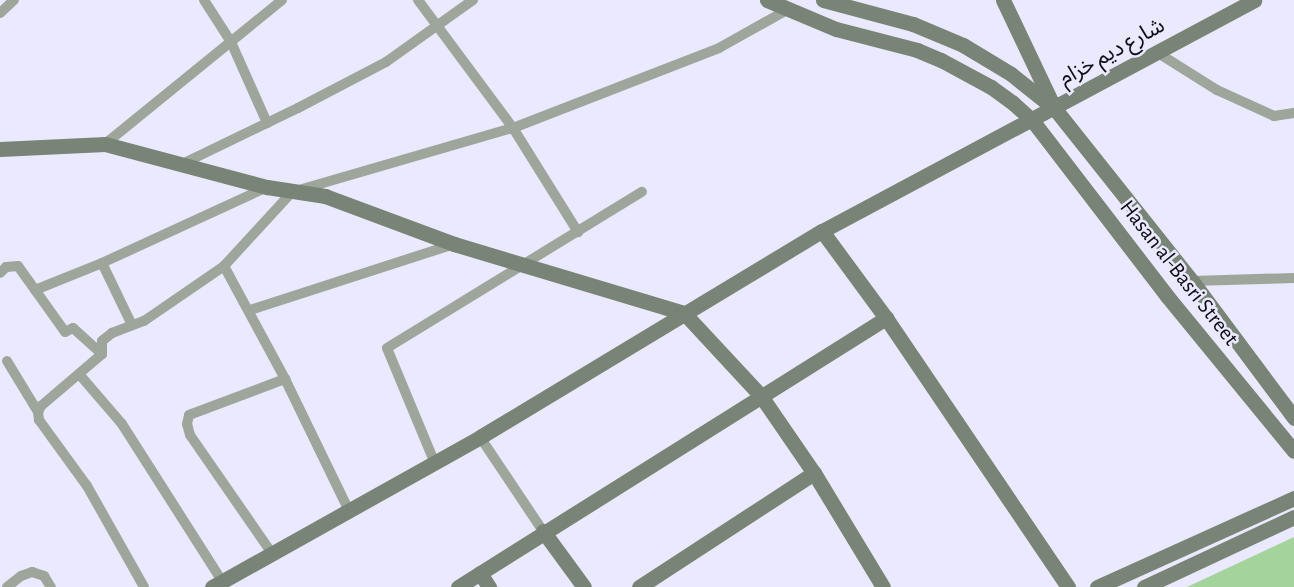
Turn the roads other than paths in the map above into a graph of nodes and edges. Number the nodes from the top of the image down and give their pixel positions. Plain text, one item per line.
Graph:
1 (14, 0) edge
2 (204, 0) edge
3 (282, 0) edge
4 (418, 0) edge
5 (473, 0) edge
6 (767, 0) edge
7 (823, 0) edge
8 (1003, 0) edge
9 (1254, 0) edge
10 (851, 3) edge
11 (787, 10) junction
12 (0, 13) edge
13 (436, 25) junction
14 (231, 42) junction
15 (1158, 53) junction
16 (1055, 109) junction
17 (1294, 113) edge
18 (1032, 120) junction
19 (267, 123) junction
20 (513, 128) junction
21 (105, 144) junction
22 (0, 149) edge
23 (180, 165) junction
24 (267, 187) junction
25 (292, 192) junction
26 (642, 192) dead end
27 (822, 231) junction
28 (578, 232) junction
29 (454, 244) junction
30 (102, 263) junction
31 (525, 264) junction
32 (224, 266) junction
33 (0, 273) edge
34 (1294, 278) edge
35 (1192, 281) junction
36 (35, 290) junction
37 (250, 310) junction
38 (684, 313) junction
39 (886, 318) junction
40 (132, 325) junction
41 (102, 354) junction
42 (7, 361) dead end
43 (79, 374) junction
44 (285, 379) junction
45 (761, 396) junction
46 (38, 412) junction
47 (1294, 418) edge
48 (480, 438) junction
49 (1294, 451) edge
50 (434, 461) junction
51 (814, 473) junction
52 (1294, 498) edge
53 (348, 509) junction
54 (1294, 517) edge
55 (543, 531) junction
56 (272, 552) junction
57 (480, 573) junction
58 (217, 584) edge
59 (7, 587) edge
60 (51, 587) edge
61 (144, 587) edge
62 (458, 587) edge
63 (489, 587) edge
64 (584, 587) edge
65 (639, 587) edge
66 (883, 587) edge
67 (1068, 587) edge
68 (1097, 587) edge
69 (1144, 587) edge

1 - 12 street
2 - 14 street
3 - 14 street
4 - 13 street
5 - 13 street
6 - 11 street, Hasan al-Basri Street
7 - 10 street
8 - 16 street
9 - 15 street, شارع ديم خزام
10 - 16 street
11 - 18 street, Hasan al-Basri Street
11 - 20 street
13 - 19 street
13 - 20 street
14 - 19 street
14 - 21 street
15 - 16 street, شارع ديم خزام
15 - 17 street
16 - 18 street, شارع ديم خزام
16 - 35 street, Hasan al-Basri Street
18 - 27 street, شارع ديم خزام
18 - 49 street, Hasan al-Basri Street
19 - 23 street
20 - 25 street
20 - 28 street
21 - 22 street
21 - 23 street
23 - 24 street
24 - 25 street
24 - 30 street
25 - 29 street
25 - 32 street
26 - 28 street
27 - 38 street, شارع ديم خزام
27 - 39 street
28 - 31 street
29 - 31 street
29 - 37 street
30 - 36 street
30 - 40 street
31 - 38 street
31 - 50 street
32 - 37 street
32 - 40 street
33 - 36 street
34 - 35 street
35 - 47 street, Hasan al-Basri Street
36 - 41 street
37 - 44 street
38 - 45 street
38 - 48 street, شارع ديم خزام
39 - 45 street
39 - 67 street
40 - 41 street
41 - 43 street
42 - 46 street
43 - 46 street
43 - 58 street
44 - 53 street
44 - 56 street
45 - 51 street
45 - 55 street
46 - 61 street
48 - 50 street, شارع ديم خزام
48 - 55 street
50 - 53 street, شارع ديم خزام
51 - 65 street
51 - 66 street
52 - 68 street
53 - 56 street, شارع ديم خزام
54 - 69 street
55 - 57 street
55 - 64 street
56 - 58 street, شارع ديم خزام
57 - 62 street
57 - 63 street
59 - 60 street

